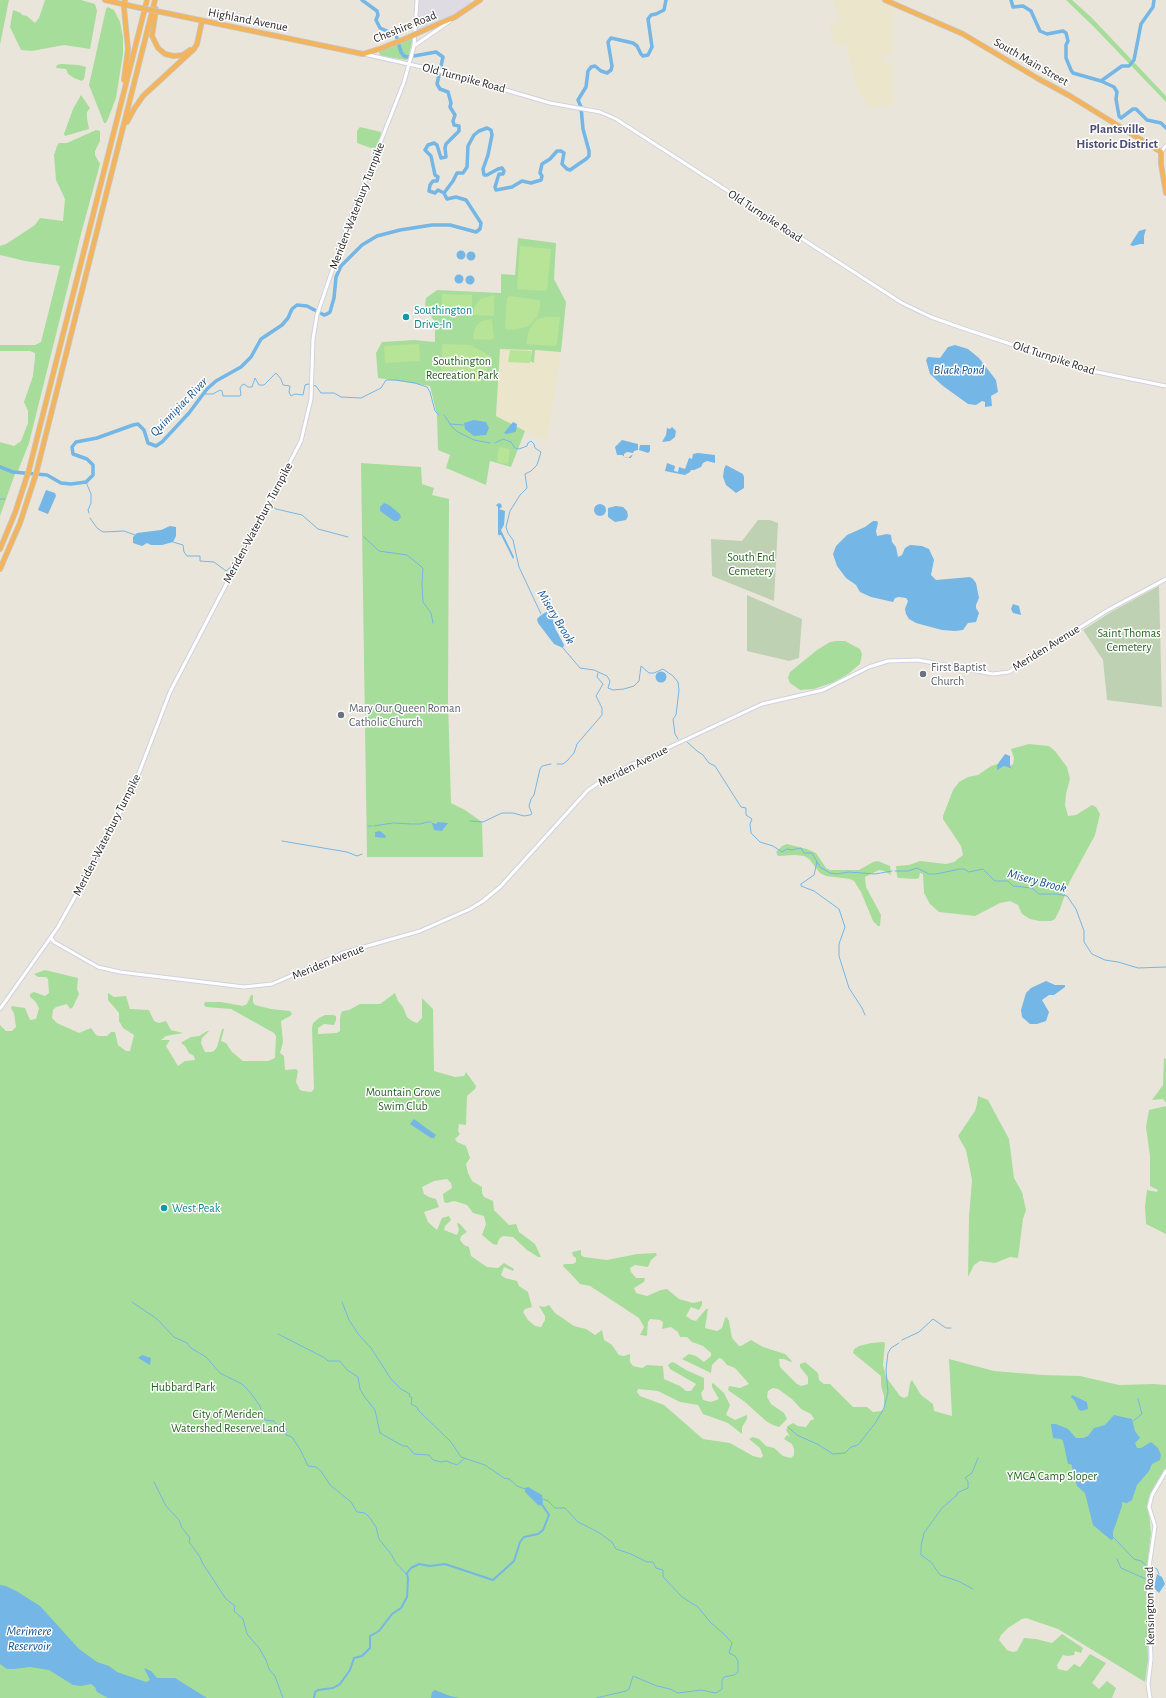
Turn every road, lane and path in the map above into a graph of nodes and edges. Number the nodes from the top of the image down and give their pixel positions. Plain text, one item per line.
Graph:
1 (106, 0) edge
2 (147, 0) edge
3 (156, 0) edge
4 (417, 0) edge
5 (480, 0) edge
6 (885, 0) edge
7 (125, 2) edge
8 (455, 17) junction
9 (202, 21) junction
10 (197, 41) junction
11 (414, 46) junction
12 (363, 54) junction
13 (410, 64) junction
14 (117, 119) junction
15 (1166, 146) edge
16 (118, 150) junction
17 (1161, 152) junction
18 (1166, 193) edge
19 (1166, 386) edge
20 (0, 549) edge
21 (0, 569) edge
22 (1166, 579) edge
23 (51, 938) junction
24 (0, 1009) edge
25 (1166, 1471) edge
26 (1150, 1698) edge

1 - 7 highway, Highland Avenue
2 - 14 highway
3 - 10 highway
3 - 16 highway
4 - 11 main road, Meriden-Waterbury Turnpike
5 - 8 highway, Cheshire Road
6 - 17 highway, South Main Street
7 - 9 highway, Highland Avenue, bridge
7 - 14 highway
8 - 11 main road
8 - 12 highway, Cheshire Road, bridge
9 - 10 highway
9 - 12 highway, Highland Avenue
10 - 16 highway
11 - 13 main road, Meriden-Waterbury Turnpike
12 - 13 main road, Old Turnpike Road
13 - 19 main road, Old Turnpike Road
13 - 23 main road, Meriden-Waterbury Turnpike
14 - 20 highway
15 - 17 main road
16 - 21 highway
17 - 18 highway
22 - 23 main road, Meriden Avenue
23 - 24 main road, Meriden-Waterbury Turnpike
25 - 26 main road, Kensington Road

